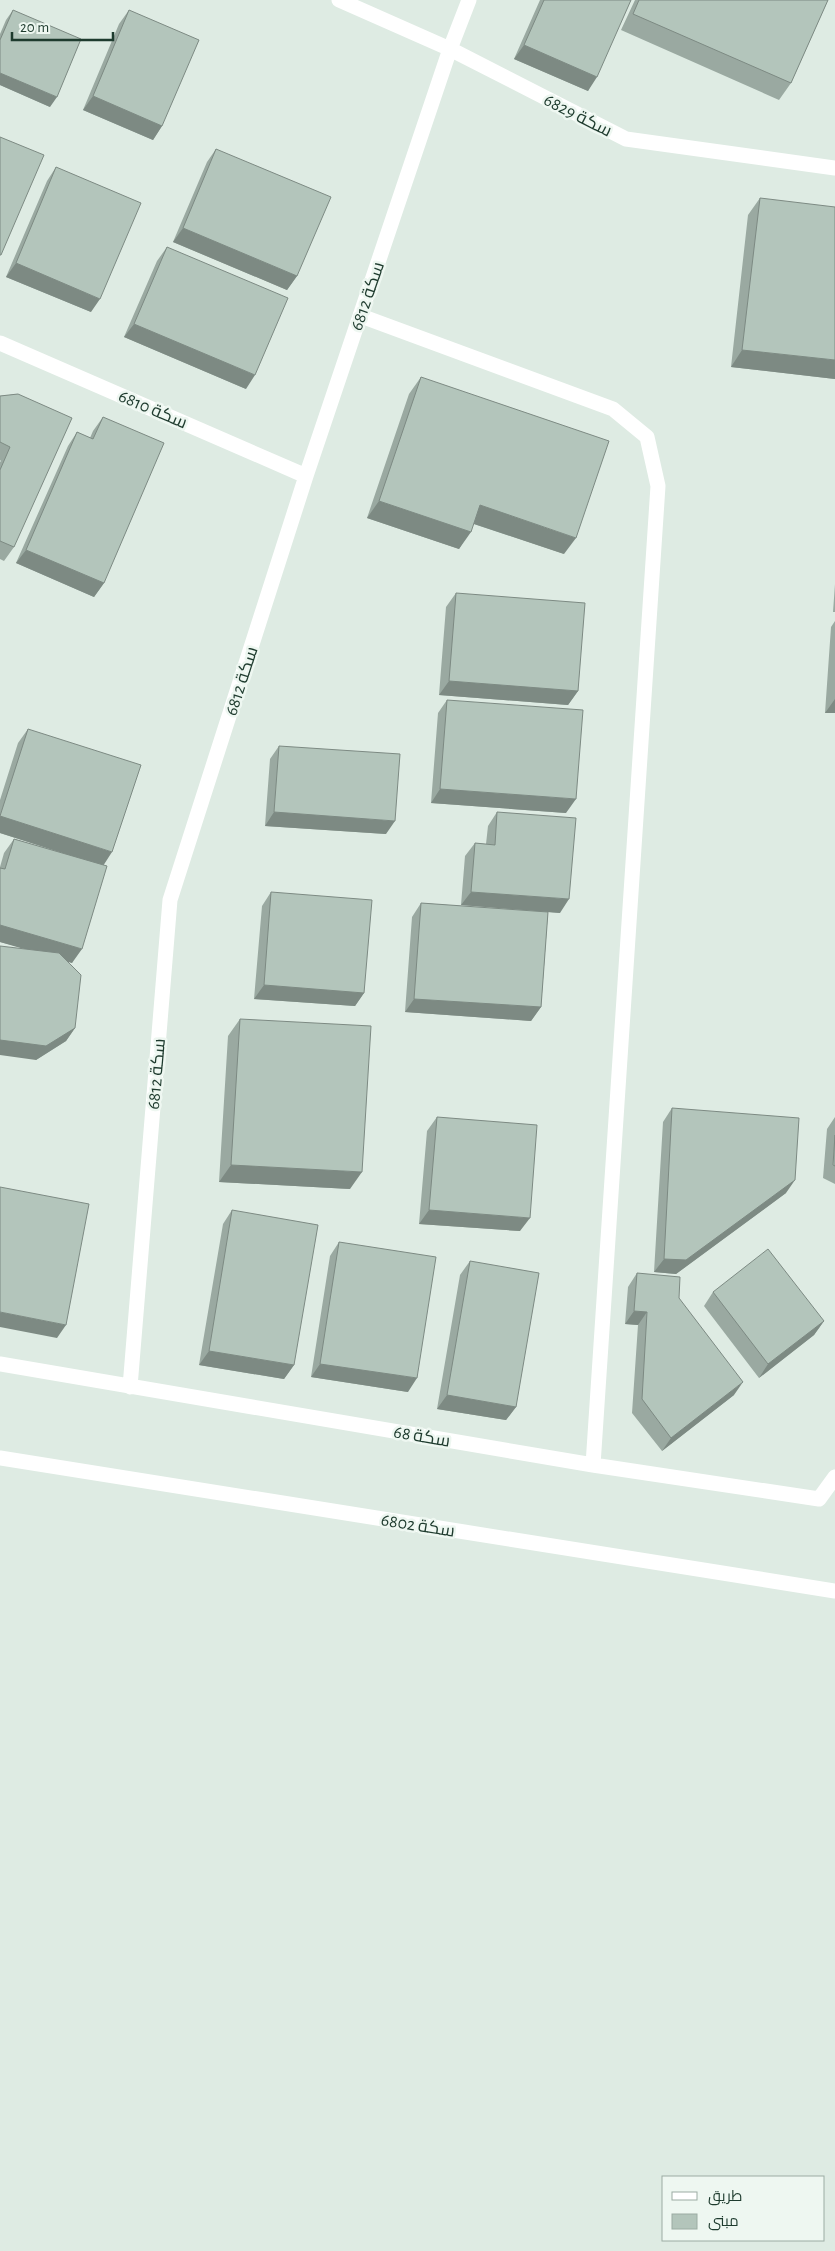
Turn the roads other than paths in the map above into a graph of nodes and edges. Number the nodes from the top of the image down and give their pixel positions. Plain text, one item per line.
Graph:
1 (339, 0) edge
2 (470, 0) edge
3 (450, 49) junction
4 (835, 168) edge
5 (361, 316) junction
6 (0, 343) edge
7 (306, 476) junction
8 (0, 1364) edge
9 (130, 1386) junction
10 (0, 1458) edge
11 (593, 1466) junction
12 (835, 1478) edge
13 (835, 1591) edge

1 - 3 street, سكة 6829
2 - 3 street, سكة 6812
3 - 4 street, سكة 6829
3 - 5 street, سكة 6812
5 - 7 street, سكة 6812
5 - 11 street
6 - 7 street, سكة 6810
7 - 9 street, سكة 6812
8 - 9 street, 68 سكة
9 - 11 street, 68 سكة
10 - 13 street, سكة 6802
11 - 12 street, 68 سكة

